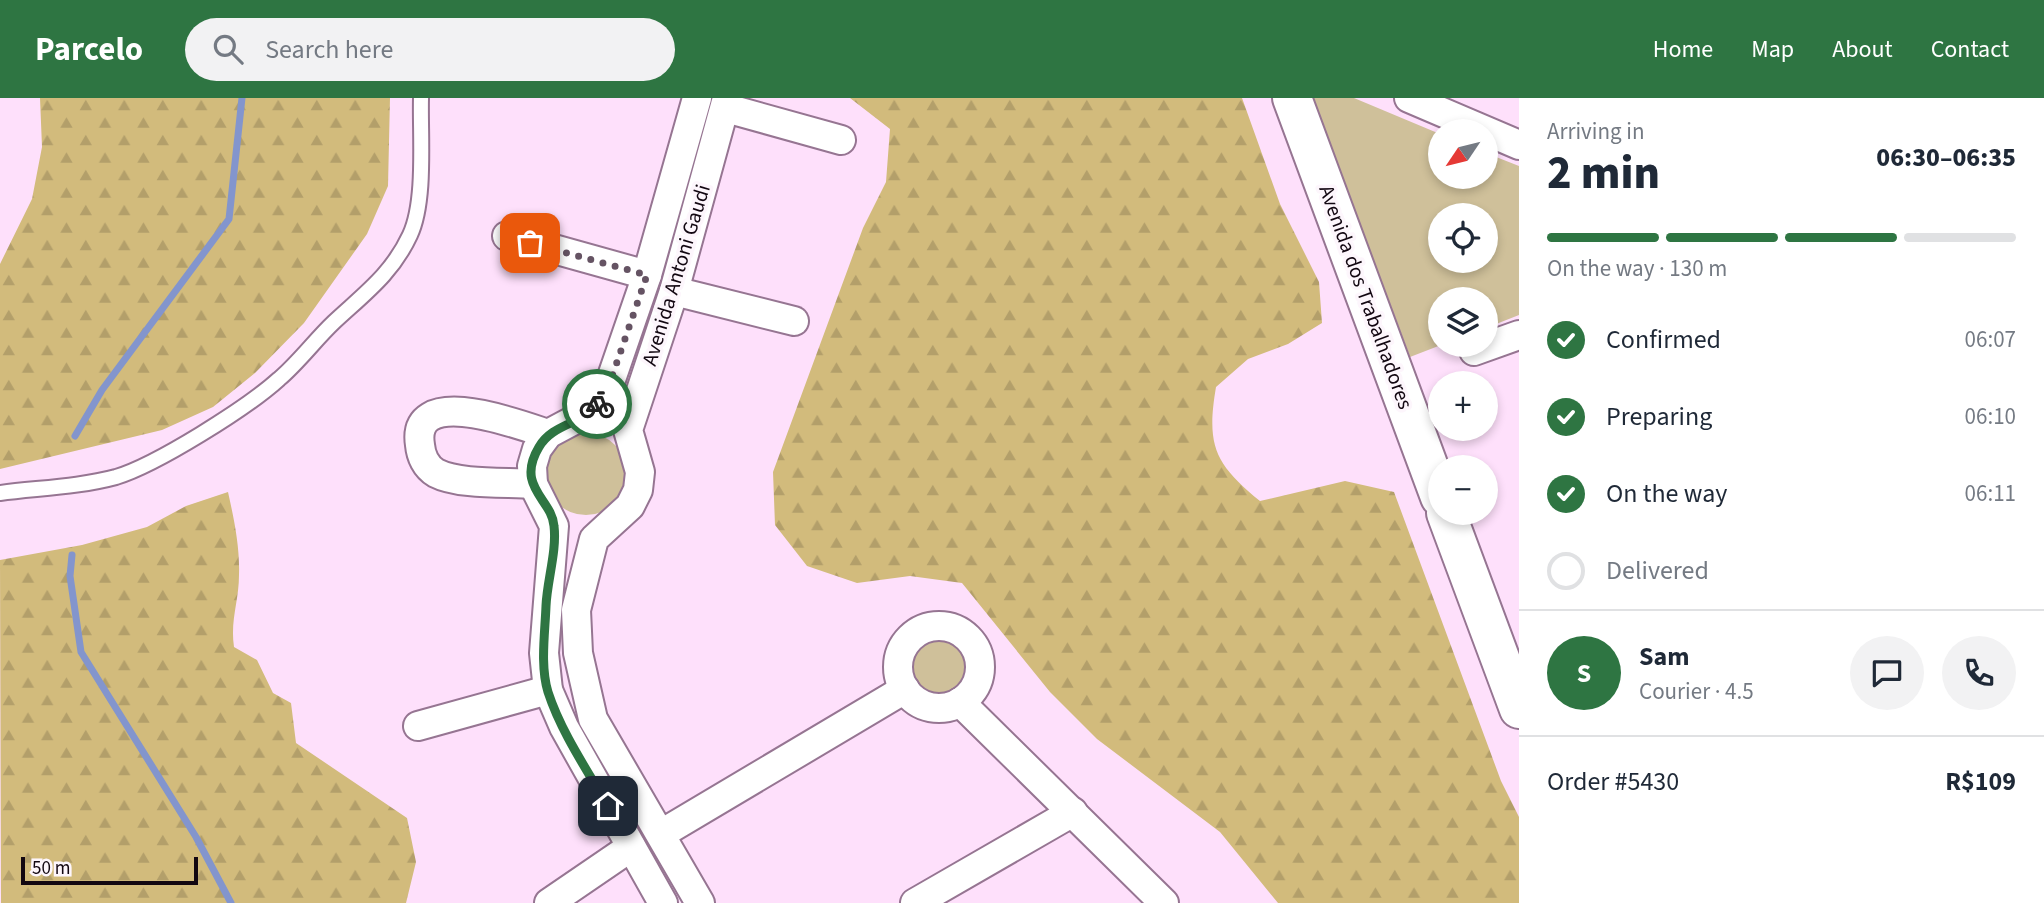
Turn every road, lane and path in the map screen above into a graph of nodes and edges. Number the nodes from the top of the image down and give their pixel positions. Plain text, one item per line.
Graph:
1 (421, 98) edge
2 (1292, 98) edge
3 (1409, 98) edge
4 (691, 100) edge
5 (726, 103) edge
6 (841, 140) dead end
7 (1519, 145) edge
8 (507, 236) dead end
9 (647, 275) junction
10 (674, 291) junction
11 (793, 321) dead end
12 (1519, 335) edge
13 (1498, 343) edge
14 (548, 434) junction
15 (1428, 464) edge
16 (533, 484) junction
17 (0, 493) edge
18 (1450, 525) edge
19 (548, 690) junction
20 (905, 690) junction
21 (960, 702) junction
22 (1519, 709) edge
23 (418, 726) dead end
24 (1073, 812) junction
25 (661, 834) junction
26 (631, 847) junction
27 (550, 903) edge
28 (663, 903) edge
29 (700, 903) edge
30 (915, 903) edge
31 (1164, 903) edge

1 - 17 lane
2 - 15 street, Avenida dos Trabalhadores
3 - 7 street
4 - 9 street, Avenida Antoni Gaudi
5 - 6 street
5 - 10 street, Avenida Antoni Gaudi
8 - 9 street
9 - 14 street, Avenida Antoni Gaudi
10 - 11 street
10 - 25 street, Avenida Antoni Gaudi
12 - 13 street
14 - 16 street
14 - 16 street
16 - 19 street
18 - 22 street
19 - 23 street
19 - 26 street
20 - 21 street
20 - 21 street
20 - 25 street
21 - 24 street
24 - 30 street
24 - 31 street
25 - 29 street, Avenida Antoni Gaudi
26 - 27 street
26 - 28 street

